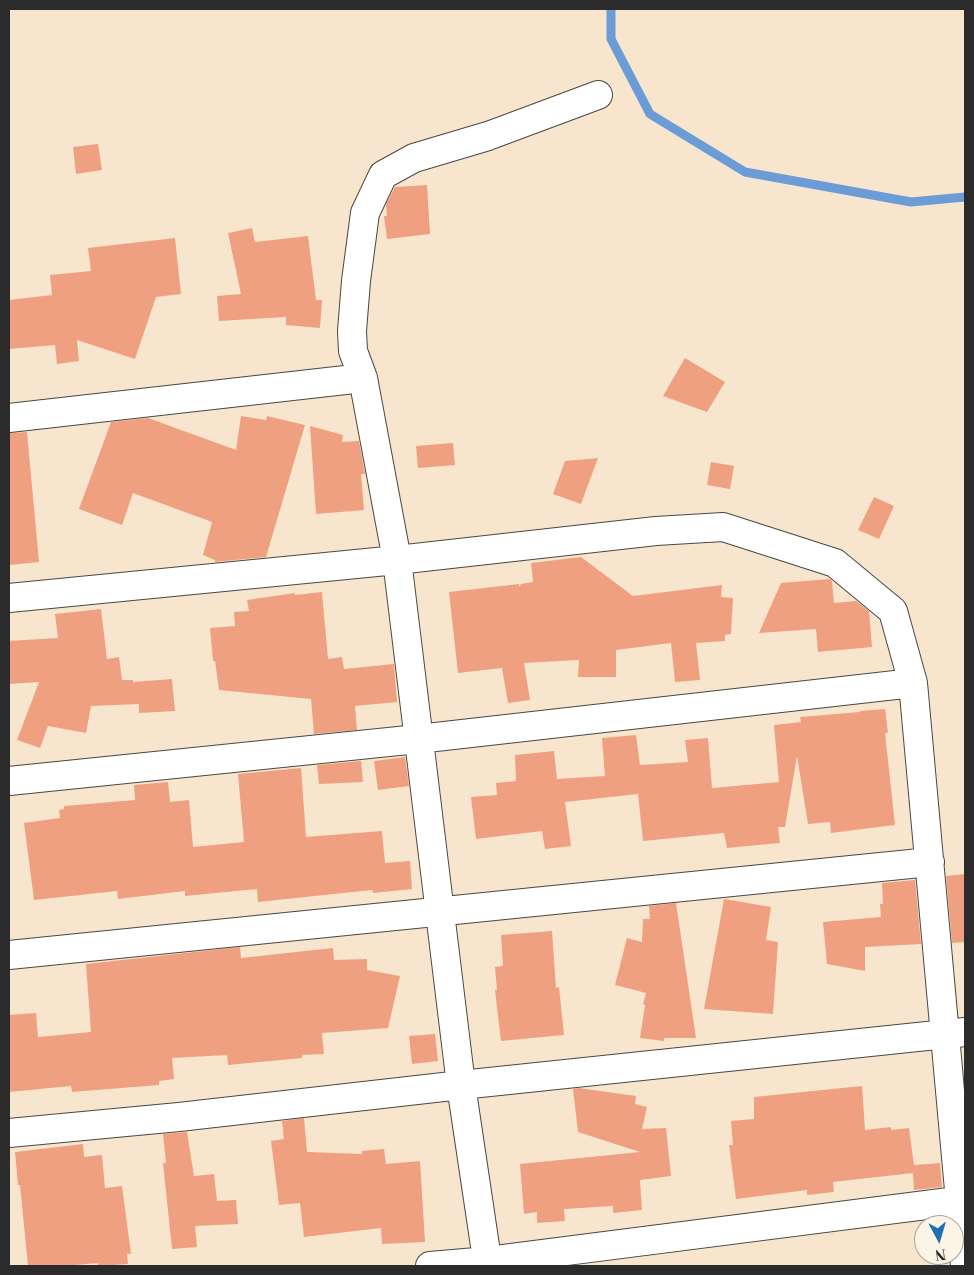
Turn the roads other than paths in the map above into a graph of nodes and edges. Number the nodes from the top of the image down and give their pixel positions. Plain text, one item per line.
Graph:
1 (598, 95) dead end
2 (363, 378) junction
3 (9, 418) edge
4 (397, 560) junction
5 (9, 598) edge
6 (913, 683) junction
7 (418, 739) junction
8 (9, 781) edge
9 (930, 862) junction
10 (440, 911) junction
11 (9, 955) edge
12 (955, 1033) edge
13 (461, 1085) junction
14 (9, 1133) edge
15 (963, 1201) edge
16 (488, 1264) edge
17 (430, 1266) edge
18 (965, 1266) edge

1 - 2 street
2 - 3 street
2 - 4 street
4 - 5 street
4 - 6 street
4 - 7 street
6 - 7 street
6 - 9 street
7 - 8 street
7 - 10 street
9 - 10 street
9 - 12 street
10 - 11 street
10 - 13 street
12 - 13 street
12 - 15 street
13 - 14 street
13 - 16 street
15 - 16 street
15 - 18 street
16 - 17 street

